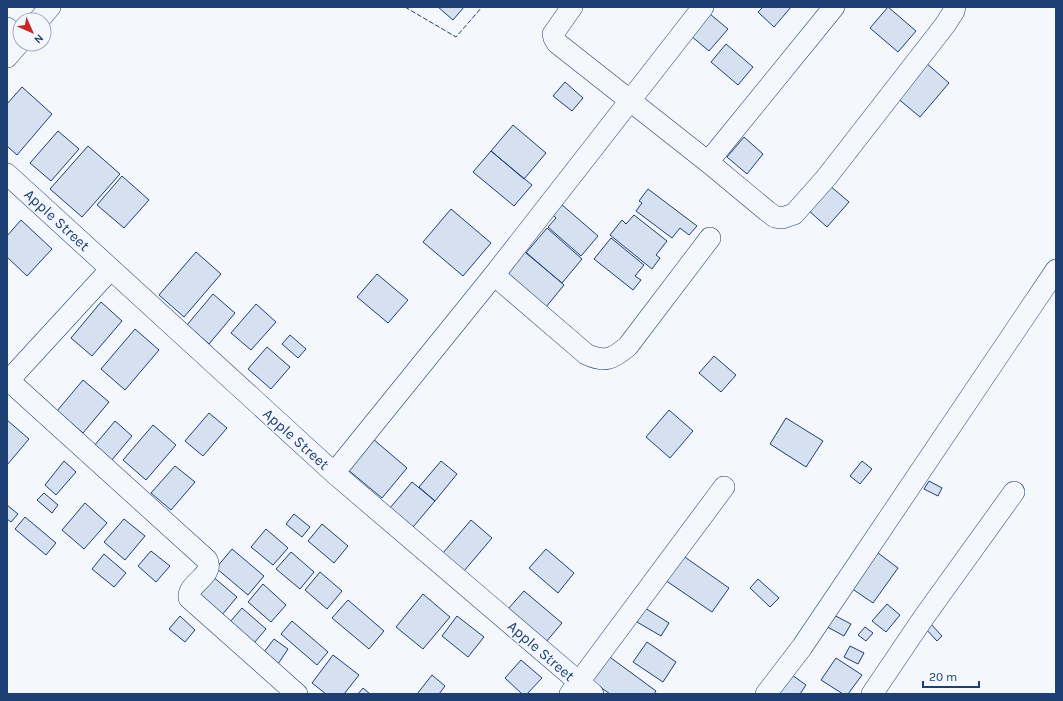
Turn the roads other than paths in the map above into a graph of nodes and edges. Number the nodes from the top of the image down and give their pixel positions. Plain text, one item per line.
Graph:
1 (572, 7) edge
2 (703, 7) edge
3 (834, 7) edge
4 (955, 7) edge
5 (630, 100) junction
6 (708, 162) junction
7 (7, 174) edge
8 (710, 238) dead end
9 (110, 270) junction
10 (1056, 270) edge
11 (494, 275) junction
12 (8, 379) edge
13 (334, 473) junction
14 (724, 487) dead end
15 (1014, 492) dead end
16 (581, 690) edge
17 (297, 694) edge
18 (766, 694) edge
19 (872, 694) edge

1 - 5 street
2 - 5 street
3 - 6 street
4 - 6 street
5 - 6 street
5 - 11 street
7 - 9 street, Apple Street
8 - 11 street
9 - 12 street
9 - 13 street, Apple Street
10 - 18 street
11 - 13 street
12 - 17 street
13 - 16 street, Apple Street
14 - 16 street
15 - 19 street

